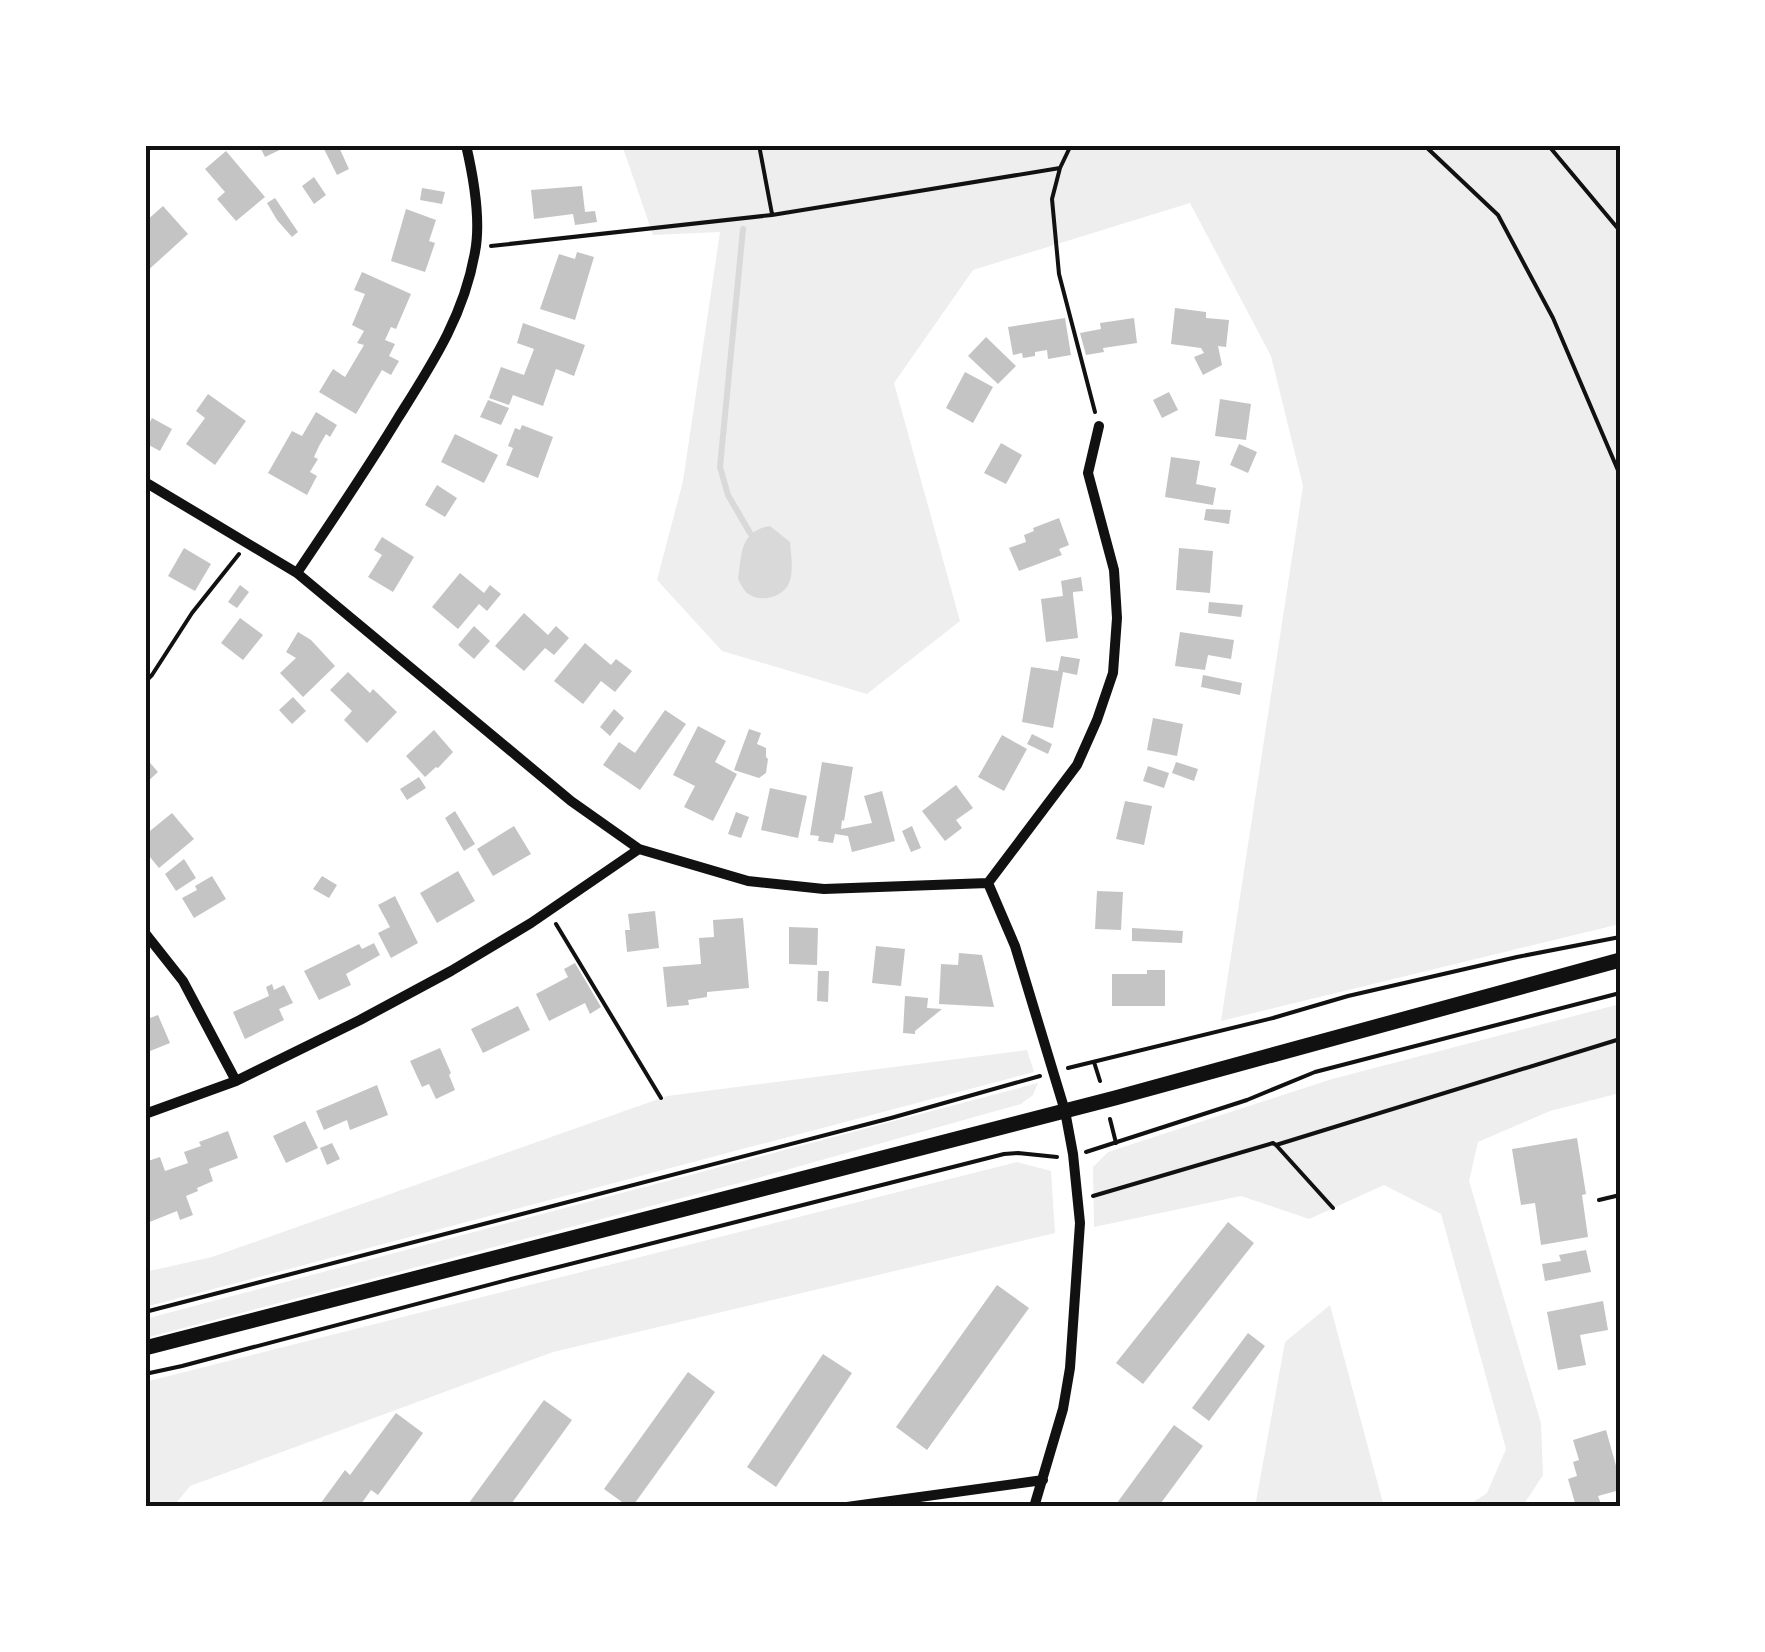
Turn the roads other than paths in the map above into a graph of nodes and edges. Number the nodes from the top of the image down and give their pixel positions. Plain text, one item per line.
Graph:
1 (466, 145) edge
2 (1099, 426) road end
3 (145, 482) edge
4 (297, 573) junction
5 (639, 849) junction
6 (988, 884) junction
7 (145, 933) edge
8 (1620, 960) edge
9 (236, 1082) junction
10 (1065, 1111) junction
11 (145, 1114) edge
12 (145, 1348) edge
13 (1043, 1480) junction
14 (848, 1507) edge
15 (1034, 1507) edge

1 - 4 street
2 - 6 street
3 - 4 street
4 - 5 street
5 - 6 street
5 - 9 street
6 - 10 street
7 - 9 street
8 - 10 main road
9 - 11 street
10 - 12 main road
10 - 13 street
13 - 14 street
13 - 15 street

